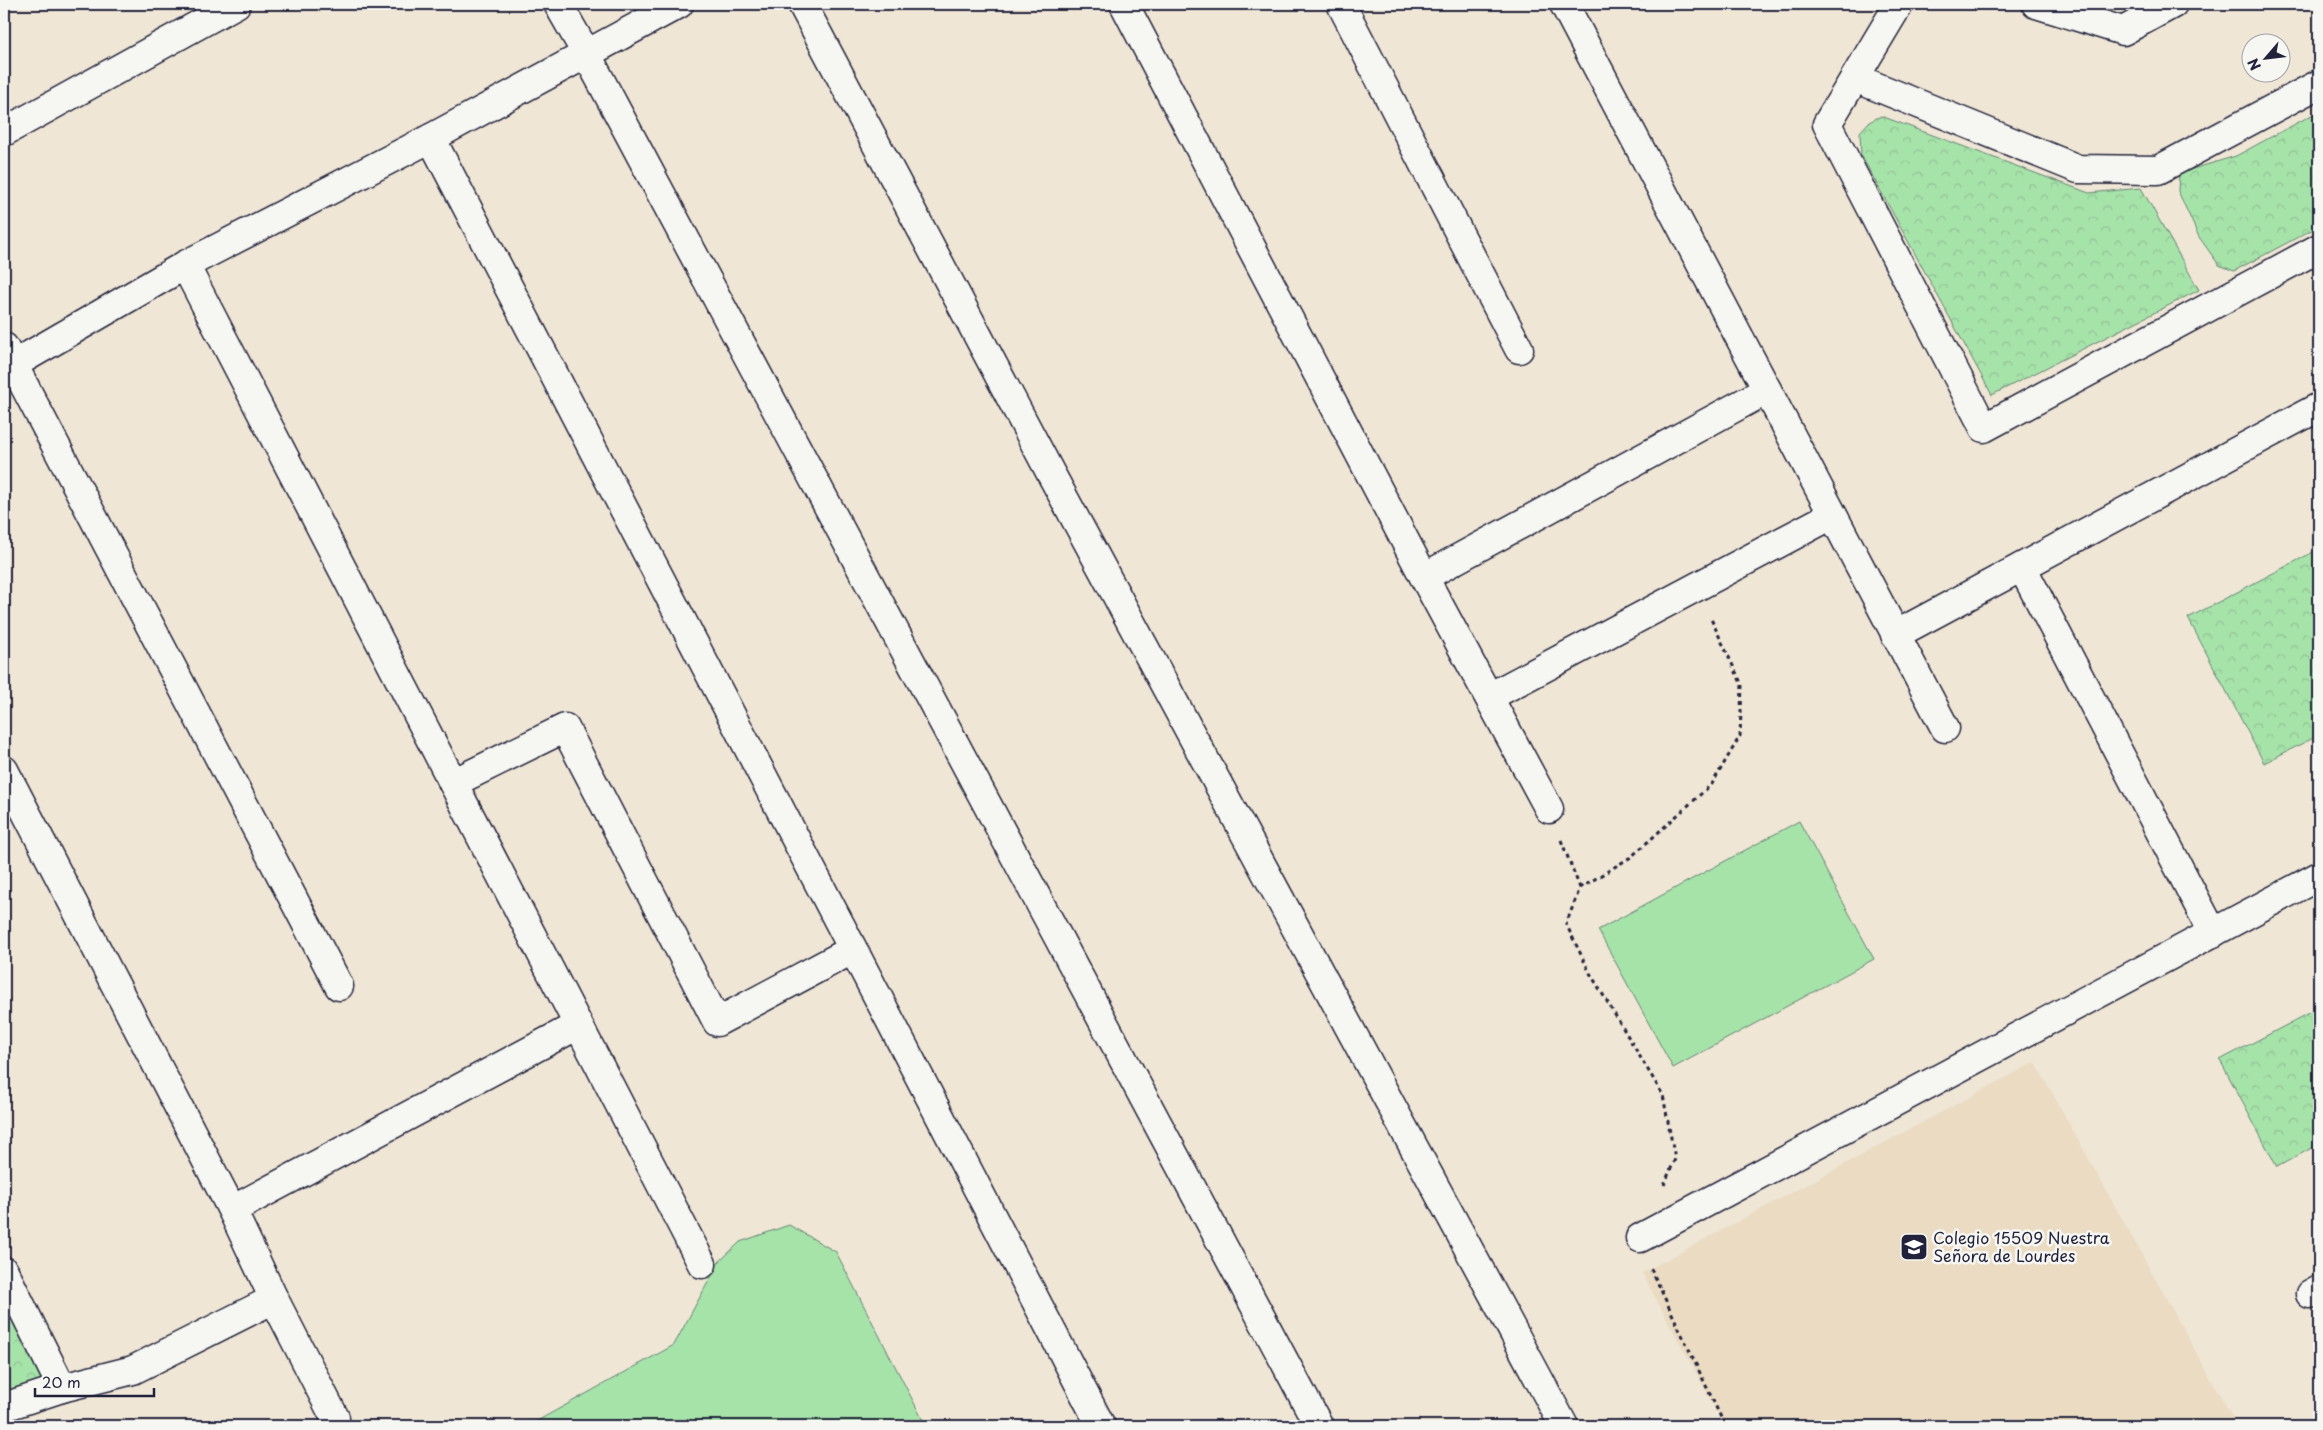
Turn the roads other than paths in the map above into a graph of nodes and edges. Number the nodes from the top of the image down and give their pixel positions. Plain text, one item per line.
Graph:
1 (236, 4) edge
2 (558, 4) edge
3 (679, 4) edge
4 (802, 4) edge
5 (1124, 4) edge
6 (1341, 4) edge
7 (1564, 4) edge
8 (1899, 4) edge
9 (2036, 4) edge
10 (2173, 4) edge
11 (586, 53) junction
12 (1855, 78) junction
13 (2319, 84) edge
14 (4, 132) edge
15 (431, 138) junction
16 (2319, 248) edge
17 (185, 265) junction
18 (1519, 349) dead end
19 (7, 360) edge
20 (1766, 390) junction
21 (2319, 407) edge
22 (1832, 515) junction
23 (2022, 567) junction
24 (1424, 577) junction
25 (1895, 635) junction
26 (1489, 697) junction
27 (1946, 728) dead end
28 (4, 770) edge
29 (453, 783) junction
30 (1549, 809) road end
31 (2319, 876) edge
32 (2213, 933) junction
33 (852, 950) junction
34 (339, 986) dead end
35 (578, 1024) junction
36 (232, 1210) junction
37 (1640, 1238) road end
38 (702, 1264) dead end
39 (4, 1271) edge
40 (274, 1299) junction
41 (62, 1388) junction
42 (4, 1406) edge
43 (334, 1426) edge
44 (1101, 1426) edge
45 (1319, 1426) edge
46 (1564, 1426) edge

1 - 14 street
2 - 11 street
3 - 11 street
4 - 46 street
5 - 24 street
6 - 18 street
7 - 20 street
8 - 12 street
9 - 10 street
11 - 15 street
11 - 45 street
12 - 13 street
12 - 16 street
15 - 17 street
15 - 33 street
17 - 19 street
17 - 29 street
19 - 34 street
20 - 22 street
20 - 24 street
21 - 23 street
22 - 25 street
22 - 26 street
23 - 25 street
23 - 32 street
24 - 26 street
25 - 27 street
26 - 30 street
28 - 36 street
29 - 33 street
29 - 35 street
31 - 32 street
32 - 37 street
33 - 44 street
35 - 36 street
35 - 38 street
36 - 40 street
39 - 41 street
40 - 41 street
40 - 43 street
41 - 42 street

